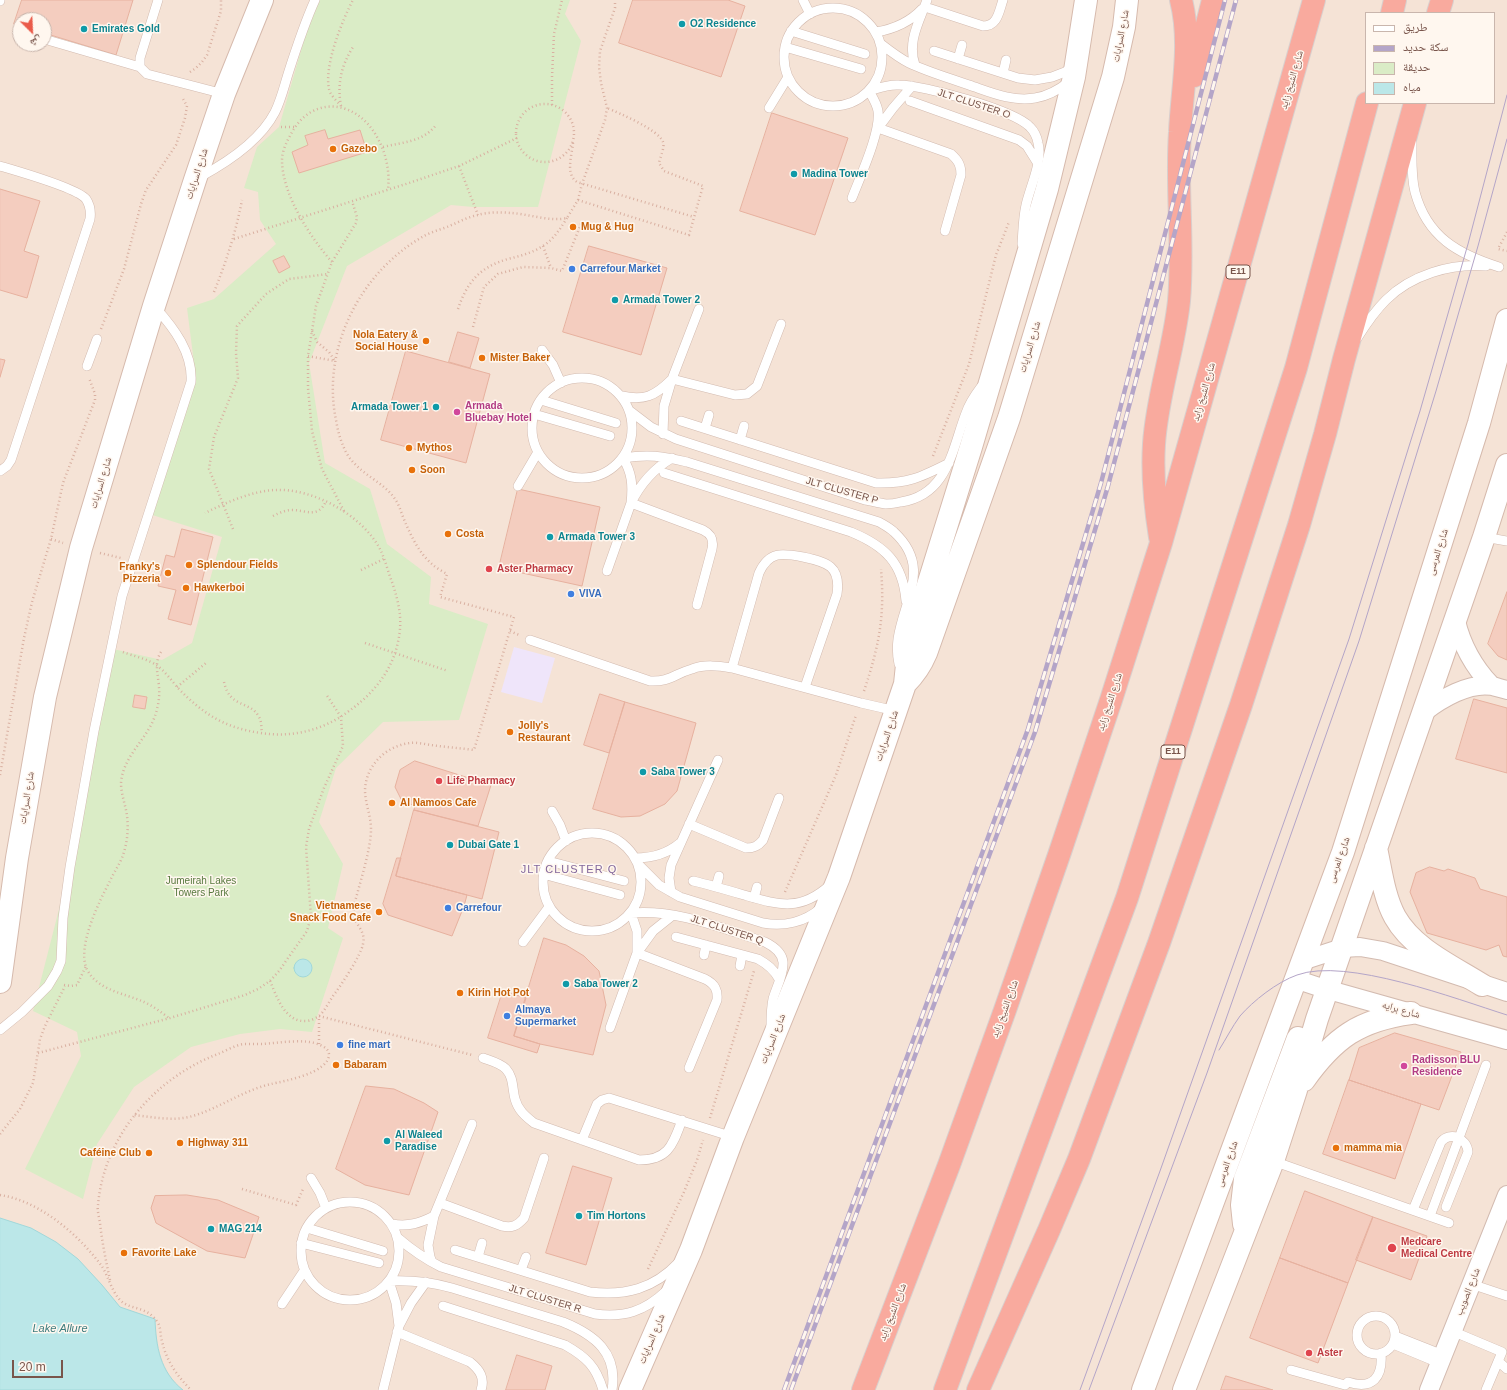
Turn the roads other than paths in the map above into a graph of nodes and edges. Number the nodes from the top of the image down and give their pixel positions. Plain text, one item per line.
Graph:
1 (158, 0) edge
2 (262, 0) edge
3 (315, 0) edge
4 (803, 0) edge
5 (1003, 0) edge
6 (1086, 0) edge
7 (1128, 0) edge
8 (1181, 0) edge
9 (1213, 0) edge
10 (1314, 0) edge
11 (1395, 0) edge
12 (1442, 0) edge
13 (926, 3) edge
14 (1392, 12) edge
15 (1438, 12) edge
16 (810, 14) junction
17 (792, 31) junction
18 (876, 32) junction
19 (52, 41) edge
20 (881, 44) junction
21 (962, 45) dead end
22 (785, 47) junction
23 (934, 52) dead end
24 (865, 54) dead end
25 (958, 59) junction
26 (1006, 60) dead end
27 (915, 65) junction
28 (140, 68) junction
29 (861, 69) dead end
30 (1075, 71) junction
31 (1003, 74) junction
32 (788, 77) junction
33 (912, 86) junction
34 (869, 91) junction
35 (224, 94) junction
36 (910, 101) dead end
37 (1368, 104) edge
38 (769, 108) dead end
39 (1413, 109) edge
40 (940, 112) junction
41 (937, 121) dead end
42 (878, 128) junction
43 (1180, 133) junction
44 (1037, 162) junction
45 (0, 166) edge
46 (195, 180) junction
47 (852, 198) dead end
48 (945, 231) dead end
49 (1024, 266) junction
50 (154, 306) junction
51 (699, 309) dead end
52 (1507, 320) edge
53 (781, 324) dead end
54 (97, 339) road end
55 (542, 350) dead end
56 (1344, 359) junction
57 (87, 366) road end
58 (993, 372) junction
59 (672, 379) junction
60 (561, 383) junction
61 (622, 396) junction
62 (541, 400) junction
63 (630, 411) junction
64 (534, 414) junction
65 (709, 415) dead end
66 (682, 422) dead end
67 (616, 423) dead end
68 (744, 426) dead end
69 (705, 428) junction
70 (663, 434) junction
71 (610, 436) dead end
72 (740, 440) junction
73 (538, 452) junction
74 (623, 458) junction
75 (672, 458) junction
76 (949, 463) junction
77 (1507, 465) edge
78 (1, 472) edge
79 (664, 473) dead end
80 (518, 486) dead end
81 (631, 503) junction
82 (1484, 538) junction
83 (1507, 541) edge
84 (1162, 543) junction
85 (607, 571) dead end
86 (697, 604) dead end
87 (907, 607) junction
88 (1456, 621) junction
89 (530, 640) dead end
90 (732, 668) junction
91 (905, 684) junction
92 (805, 687) junction
93 (1499, 688) edge
94 (896, 711) junction
95 (1424, 712) junction
96 (718, 760) dead end
97 (780, 798) dead end
98 (552, 811) dead end
99 (690, 824) junction
100 (682, 840) junction
101 (566, 841) junction
102 (1376, 848) junction
103 (1343, 852) junction
104 (548, 861) junction
105 (637, 861) junction
106 (543, 874) junction
107 (718, 876) dead end
108 (839, 877) junction
109 (694, 880) dead end
110 (624, 882) dead end
111 (716, 887) junction
112 (757, 887) dead end
113 (670, 892) junction
114 (620, 895) dead end
115 (754, 898) junction
116 (830, 898) junction
117 (549, 907) junction
118 (631, 913) junction
119 (673, 915) junction
120 (676, 937) dead end
121 (1345, 940) junction
122 (523, 942) dead end
123 (706, 945) junction
124 (637, 953) junction
125 (704, 955) dead end
126 (742, 955) junction
127 (740, 966) dead end
128 (1298, 971) junction
129 (780, 979) junction
130 (0, 982) edge
131 (1482, 985) junction
132 (1325, 988) junction
133 (1507, 992) edge
134 (1411, 1013) junction
135 (610, 1028) dead end
136 (0, 1030) edge
137 (772, 1040) junction
138 (1507, 1040) edge
139 (483, 1058) road end
140 (1486, 1065) dead end
141 (689, 1068) dead end
142 (1296, 1090) junction
143 (682, 1120) junction
144 (472, 1124) dead end
145 (733, 1137) junction
146 (1458, 1138) junction
147 (582, 1140) junction
148 (544, 1158) dead end
149 (1272, 1161) junction
150 (311, 1178) dead end
151 (1507, 1196) edge
152 (440, 1203) junction
153 (1446, 1207) dead end
154 (326, 1208) junction
155 (1413, 1210) junction
156 (434, 1216) junction
157 (1430, 1216) junction
158 (1449, 1223) dead end
159 (392, 1224) junction
160 (307, 1228) junction
161 (1246, 1231) junction
162 (398, 1238) junction
163 (301, 1243) junction
164 (482, 1243) dead end
165 (455, 1250) dead end
166 (383, 1251) dead end
167 (478, 1257) junction
168 (526, 1257) dead end
169 (687, 1259) junction
170 (432, 1262) junction
171 (379, 1264) dead end
172 (521, 1270) junction
173 (304, 1272) junction
174 (389, 1281) junction
175 (426, 1282) junction
176 (1471, 1284) junction
177 (1507, 1296) edge
178 (282, 1304) dead end
179 (443, 1306) dead end
180 (398, 1329) junction
181 (1452, 1331) junction
182 (1394, 1340) junction
183 (1384, 1352) junction
184 (1441, 1359) junction
185 (1499, 1362) junction
186 (1507, 1369) edge
187 (1291, 1370) dead end
188 (1345, 1385) junction
189 (383, 1390) edge
190 (481, 1390) edge
191 (603, 1390) edge
192 (612, 1390) edge
193 (630, 1390) edge
194 (863, 1390) edge
195 (945, 1390) edge
196 (978, 1390) edge
197 (1143, 1390) edge
198 (1184, 1390) edge
199 (1353, 1390) edge
200 (1367, 1390) edge
201 (1429, 1390) edge
202 (1486, 1390) edge

1 - 28 lane
2 - 35 main road, شارع السرايات
3 - 46 lane
4 - 16 lane
5 - 13 lane
6 - 30 main road, شارع السرايات
7 - 91 main road, شارع السرايات
8 - 43 highway
9 - 43 highway
10 - 84 highway, شارع الشيخ زايد / E11
11 - 14 highway
12 - 15 highway
13 - 18 lane
13 - 27 lane
16 - 17 lane, JLT CLUSTER O
16 - 18 lane, JLT CLUSTER O
17 - 22 lane, JLT CLUSTER O
17 - 24 lane
18 - 20 lane, JLT CLUSTER O
19 - 28 lane
20 - 27 lane, JLT CLUSTER O
20 - 34 lane, JLT CLUSTER O
21 - 25 lane
22 - 29 lane
22 - 32 lane, JLT CLUSTER O
23 - 25 lane
25 - 31 lane
26 - 31 lane
27 - 30 lane, JLT CLUSTER O
28 - 35 lane
30 - 31 lane
30 - 49 main road, شارع السرايات
32 - 34 lane, JLT CLUSTER O
32 - 38 lane
33 - 34 lane, JLT CLUSTER O
33 - 42 lane
33 - 44 lane, JLT CLUSTER O
34 - 42 lane
35 - 46 main road, شارع السرايات
36 - 40 lane
37 - 195 highway, E11
39 - 56 highway
39 - 56 lane
40 - 41 lane
40 - 44 lane
42 - 47 lane
42 - 48 lane
43 - 84 highway
44 - 49 lane, JLT CLUSTER O
45 - 78 lane
46 - 50 main road, شارع السرايات
49 - 58 main road, شارع السرايات
50 - 130 main road, شارع السرايات
50 - 136 lane
51 - 59 lane
52 - 103 main road, شارع المرسى
53 - 59 lane
54 - 57 lane
55 - 60 lane
56 - 196 highway
58 - 76 lane, JLT CLUSTER P
58 - 91 main road, شارع السرايات
59 - 61 lane
59 - 70 lane
60 - 61 lane, JLT CLUSTER P
60 - 62 lane, JLT CLUSTER P
61 - 63 lane, JLT CLUSTER P
62 - 64 lane, JLT CLUSTER P
62 - 67 lane
63 - 70 lane, JLT CLUSTER P
63 - 74 lane, JLT CLUSTER P
64 - 71 lane
64 - 73 lane, JLT CLUSTER P
65 - 69 lane
66 - 69 lane
68 - 72 lane
69 - 72 lane
70 - 76 lane, JLT CLUSTER P
72 - 76 lane
73 - 74 lane, JLT CLUSTER P
73 - 80 lane
74 - 75 lane, JLT CLUSTER P
74 - 81 lane
75 - 81 lane
75 - 87 lane, JLT CLUSTER P
77 - 82 main road
79 - 87 lane
81 - 85 lane
81 - 86 lane
82 - 83 lane
82 - 88 main road
84 - 194 highway, شارع الشيخ زايد / E11
87 - 91 lane, JLT CLUSTER P
88 - 93 street
88 - 95 main road
89 - 90 lane
90 - 92 lane
90 - 92 lane
91 - 94 main road, شارع السرايات
92 - 94 lane
93 - 95 street
94 - 108 main road, شارع السرايات
95 - 102 main road
96 - 99 lane
97 - 99 lane
98 - 101 lane
99 - 100 lane
100 - 105 lane
100 - 113 lane
101 - 104 lane, JLT CLUSTER Q
101 - 105 lane, JLT CLUSTER Q
102 - 121 main road
102 - 131 main road
103 - 121 main road
103 - 128 main road, شارع المرسى
104 - 106 lane, JLT CLUSTER Q
104 - 110 lane
105 - 113 lane, JLT CLUSTER Q
105 - 118 lane, JLT CLUSTER Q
106 - 114 lane
106 - 117 lane, JLT CLUSTER Q
107 - 111 lane
108 - 115 lane
108 - 116 main road, شارع السرايات
109 - 111 lane
111 - 115 lane
112 - 115 lane
113 - 116 lane, JLT CLUSTER Q
116 - 137 main road, شارع السرايات
117 - 118 lane, JLT CLUSTER Q
117 - 122 lane
118 - 119 lane, JLT CLUSTER Q
118 - 124 lane
119 - 124 lane
119 - 129 lane, JLT CLUSTER Q
120 - 123 lane
121 - 128 street
121 - 131 street
121 - 132 main road
123 - 125 lane
123 - 126 lane
124 - 135 lane
124 - 141 lane
126 - 127 lane
126 - 129 lane
128 - 132 main road
128 - 197 main road, شارع المرسى
129 - 137 lane, JLT CLUSTER Q
131 - 133 street
132 - 134 street, شارع برايه
132 - 142 main road
132 - 161 main road
134 - 138 street, شارع برايه
134 - 142 main road
137 - 145 main road, شارع السرايات
139 - 147 lane
140 - 146 lane
142 - 149 main road
143 - 145 lane
143 - 147 lane
143 - 147 lane
144 - 152 lane
145 - 169 main road, شارع السرايات
146 - 153 lane
146 - 155 lane
146 - 157 lane
148 - 152 lane
149 - 155 lane
149 - 161 main road
150 - 154 lane
151 - 176 street, شارع الصويب
152 - 156 lane
154 - 159 lane, JLT CLUSTER R
154 - 160 lane, JLT CLUSTER R
155 - 157 lane
156 - 159 lane
156 - 170 lane
157 - 158 lane
159 - 162 lane, JLT CLUSTER R
160 - 163 lane, JLT CLUSTER R
160 - 166 lane
161 - 198 main road
162 - 170 lane, JLT CLUSTER R
162 - 174 lane, JLT CLUSTER R
163 - 171 lane
163 - 173 lane, JLT CLUSTER R
164 - 167 lane
165 - 167 lane
167 - 172 lane
168 - 172 lane
169 - 170 lane, JLT CLUSTER R
169 - 172 lane
169 - 193 main road, شارع السرايات
173 - 174 lane, JLT CLUSTER R
173 - 178 lane
174 - 175 lane, JLT CLUSTER R
174 - 180 lane
175 - 180 lane
175 - 192 lane, JLT CLUSTER R
176 - 177 lane
176 - 181 street, شارع الصويب
179 - 191 lane
180 - 189 lane
180 - 190 lane
181 - 184 street, شارع الصويب
181 - 185 lane
182 - 183 lane
182 - 183 lane
182 - 184 lane
183 - 188 lane
183 - 200 lane
184 - 201 street, شارع الصويب
185 - 186 lane
185 - 202 lane
187 - 188 lane
188 - 199 lane

